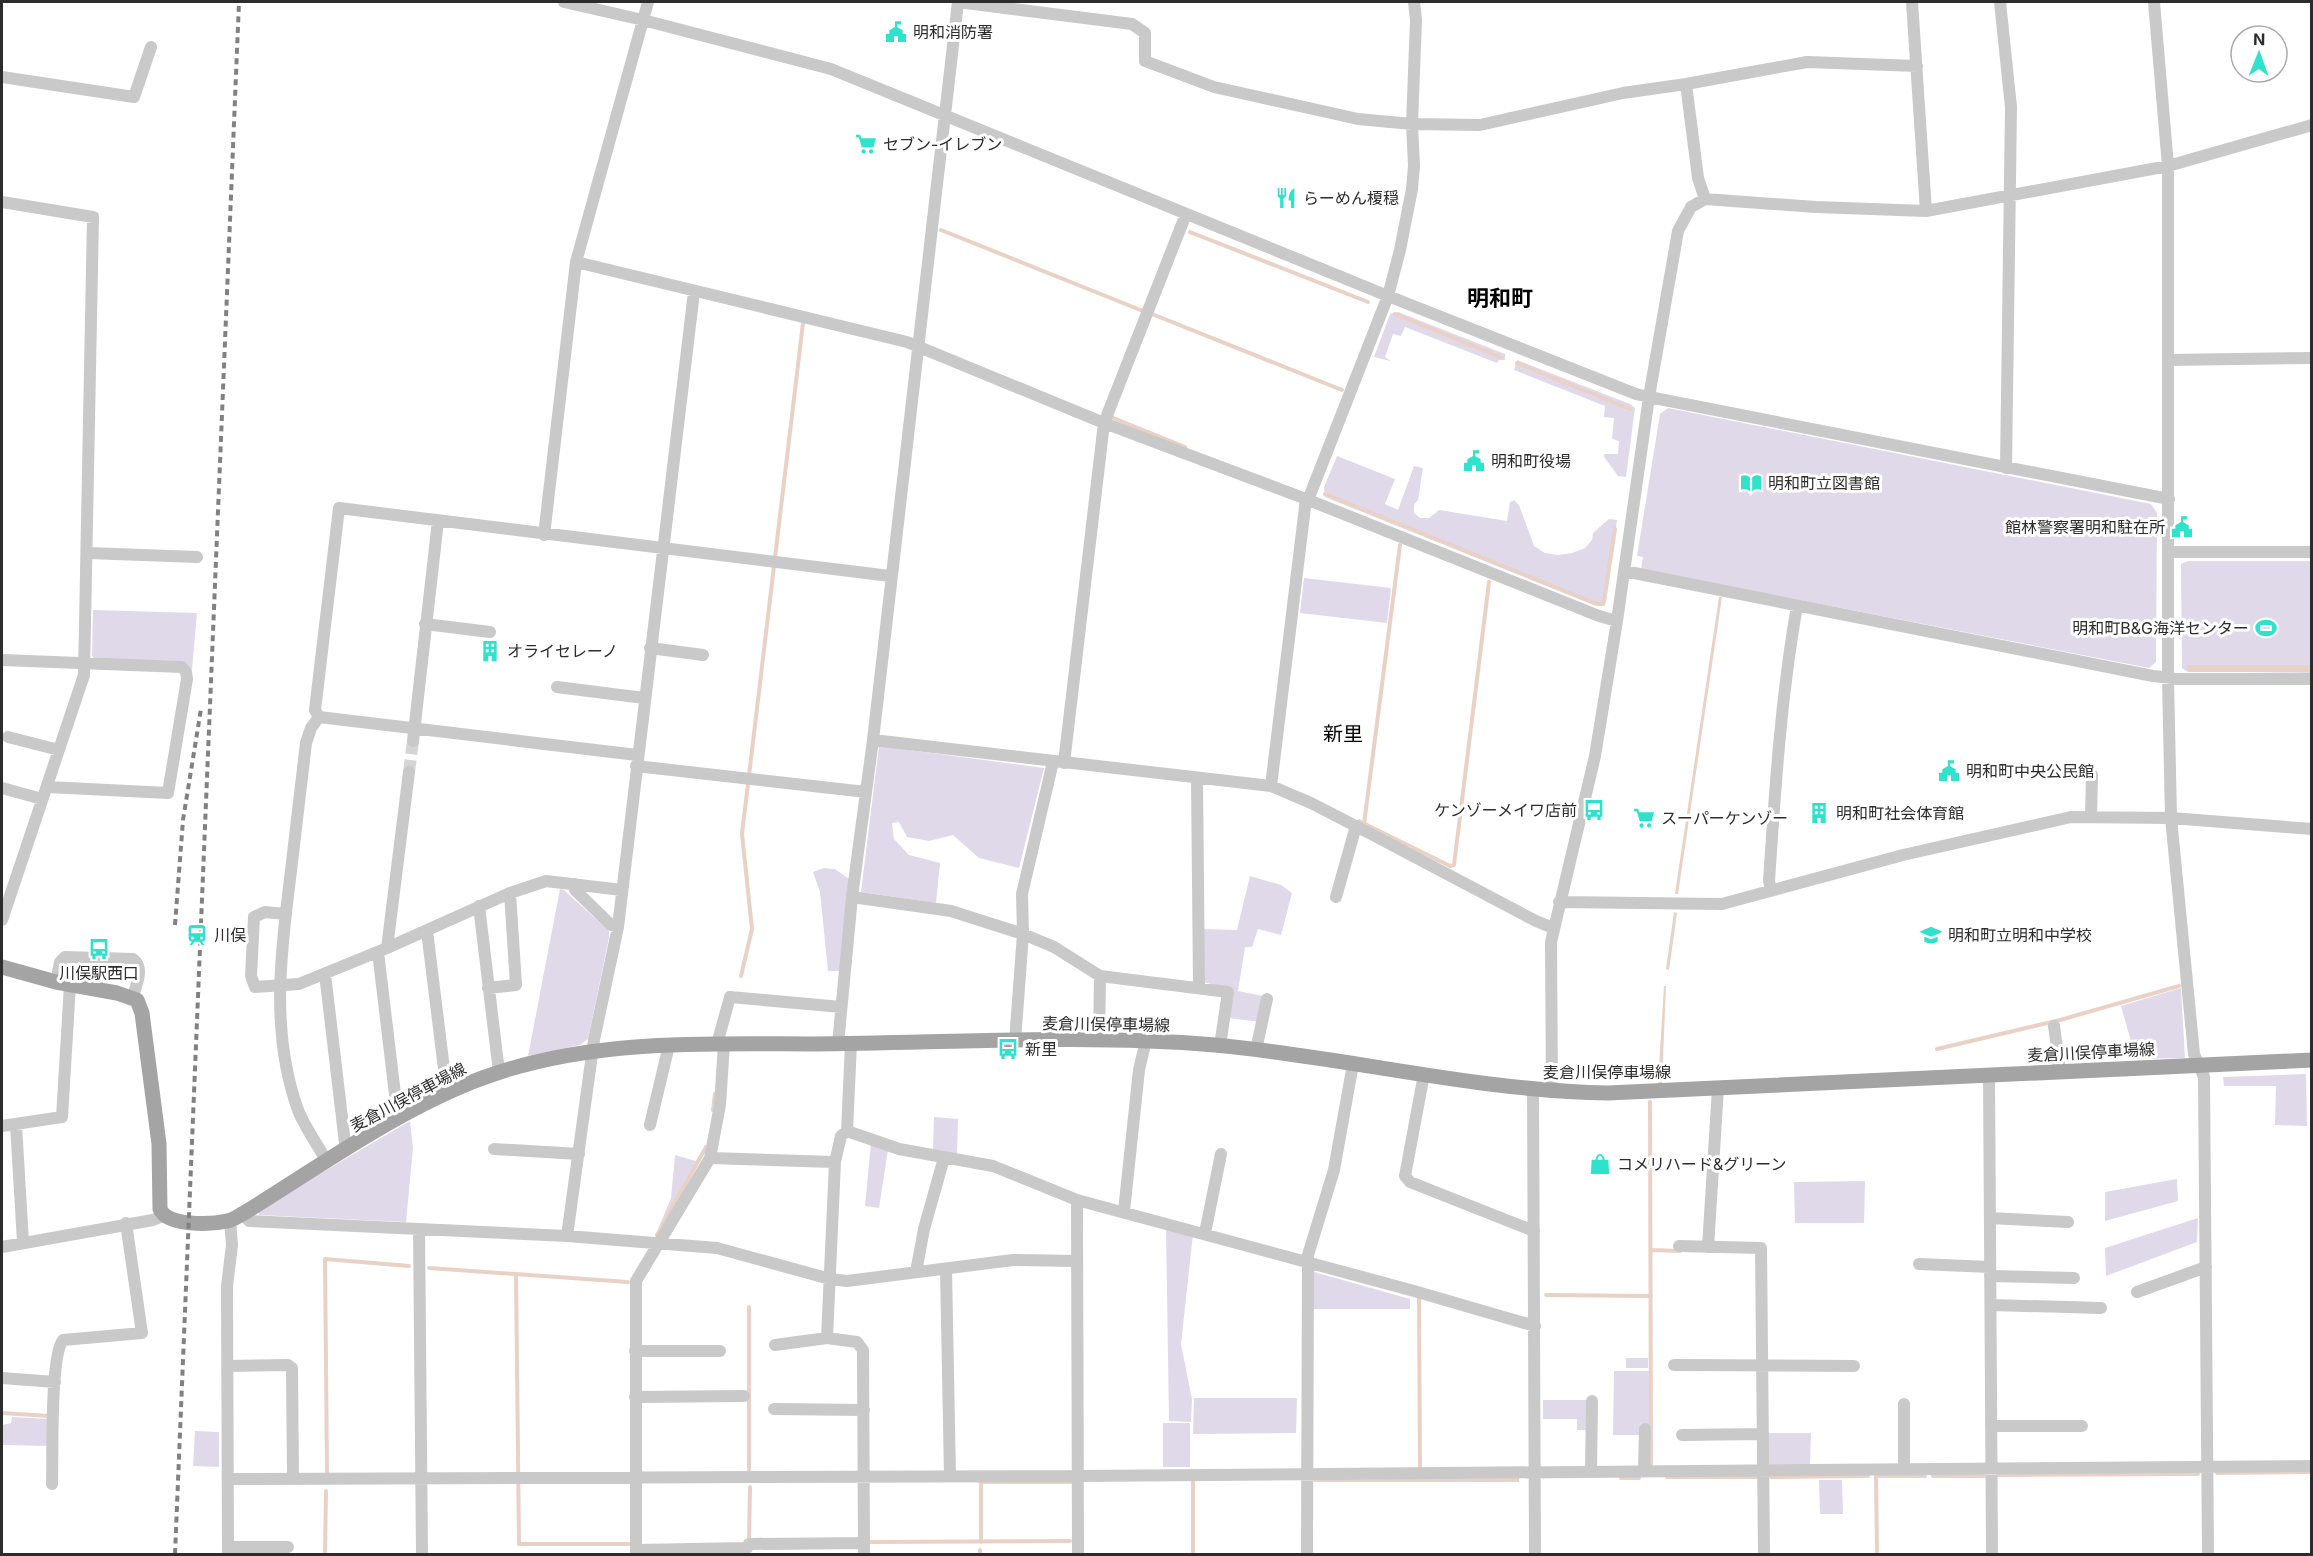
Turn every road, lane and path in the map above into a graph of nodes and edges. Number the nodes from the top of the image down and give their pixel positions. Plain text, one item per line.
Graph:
1 (564, 2) edge
2 (648, 2) edge
3 (958, 2) edge
4 (1414, 2) edge
5 (1912, 2) edge
6 (2000, 2) edge
7 (2154, 2) edge
8 (643, 20) junction
9 (151, 47) dead end
10 (1917, 66) junction
11 (2, 77) edge
12 (1686, 84) junction
13 (944, 116) junction
14 (1412, 124) junction
15 (2312, 125) edge
16 (2168, 166) junction
17 (2009, 197) junction
18 (1705, 199) junction
19 (2, 202) edge
20 (1926, 211) junction
21 (1186, 214) junction
22 (576, 262) junction
23 (694, 292) junction
24 (1388, 296) junction
25 (917, 348) junction
26 (2312, 358) edge
27 (2168, 360) junction
28 (1649, 397) junction
29 (1104, 423) junction
30 (2006, 468) junction
31 (1307, 499) junction
32 (2169, 500) junction
33 (438, 521) junction
34 (544, 535) junction
35 (663, 548) junction
36 (2168, 552) junction
37 (2312, 552) edge
38 (87, 553) junction
39 (197, 557) dead end
40 (1624, 571) junction
41 (890, 576) junction
42 (1797, 606) junction
43 (1617, 621) junction
44 (425, 624) junction
45 (490, 633) dead end
46 (650, 648) junction
47 (703, 656) dead end
48 (2, 660) edge
49 (85, 663) junction
50 (2168, 678) junction
51 (2312, 680) edge
52 (557, 687) dead end
53 (644, 698) junction
54 (319, 717) junction
55 (414, 735) junction
56 (8, 737) dead end
57 (873, 740) junction
58 (59, 750) junction
59 (637, 760) junction
60 (1059, 763) junction
61 (409, 772) tunnel mouth
62 (2092, 775) dead end
63 (1197, 778) junction
64 (1271, 786) junction
65 (2, 788) edge
66 (866, 792) junction
67 (45, 793) junction
68 (2091, 817) junction
69 (2171, 818) junction
70 (1356, 826) junction
71 (2312, 830) edge
72 (575, 884) junction
73 (622, 890) junction
74 (1771, 890) junction
75 (510, 893) junction
76 (852, 897) junction
77 (1336, 897) dead end
78 (1559, 902) junction
79 (479, 906) junction
80 (285, 914) junction
81 (2, 920) edge
82 (618, 927) junction
83 (1553, 928) junction
84 (427, 931) junction
85 (1023, 934) junction
86 (382, 950) junction
87 (2, 967) edge
88 (325, 974) junction
89 (1100, 976) junction
90 (63, 983) junction
91 (279, 986) junction
92 (1199, 987) junction
93 (488, 988) junction
94 (132, 998) junction
95 (1267, 999) dead end
96 (841, 1007) junction
97 (2054, 1026) dead end
98 (1100, 1040) junction
99 (1146, 1040) junction
100 (1015, 1041) junction
101 (720, 1044) junction
102 (845, 1044) junction
103 (669, 1045) junction
104 (1220, 1046) junction
105 (1256, 1050) junction
106 (593, 1052) junction
107 (2312, 1060) edge
108 (1353, 1064) junction
109 (2199, 1065) junction
110 (2060, 1071) junction
111 (499, 1072) junction
112 (1424, 1074) junction
113 (1989, 1074) junction
114 (1719, 1088) junction
115 (1533, 1090) junction
116 (1552, 1091) junction
117 (447, 1093) junction
118 (400, 1118) junction
119 (16, 1125) junction
120 (650, 1125) dead end
121 (2, 1126) edge
122 (847, 1131) junction
123 (349, 1148) junction
124 (494, 1149) dead end
125 (579, 1154) junction
126 (1221, 1154) dead end
127 (710, 1158) junction
128 (944, 1158) junction
129 (327, 1162) junction
130 (835, 1162) junction
131 (1077, 1200) junction
132 (1124, 1211) junction
133 (244, 1213) junction
134 (163, 1216) junction
135 (1990, 1218) junction
136 (230, 1220) junction
137 (2068, 1222) dead end
138 (126, 1224) junction
139 (419, 1229) junction
140 (1534, 1231) junction
141 (1205, 1233) junction
142 (567, 1236) junction
143 (23, 1242) junction
144 (659, 1243) junction
145 (1678, 1246) dead end
146 (1708, 1247) junction
147 (2, 1248) edge
148 (1077, 1261) junction
149 (1307, 1262) junction
150 (1919, 1264) dead end
151 (2206, 1267) junction
152 (946, 1269) junction
153 (916, 1272) junction
154 (1990, 1272) junction
155 (2074, 1278) dead end
156 (830, 1280) junction
157 (2137, 1292) dead end
158 (1991, 1305) junction
159 (2101, 1308) dead end
160 (1535, 1326) junction
161 (827, 1338) junction
162 (775, 1345) dead end
163 (635, 1351) junction
164 (720, 1351) dead end
165 (1674, 1365) dead end
166 (1762, 1365) junction
167 (228, 1366) junction
168 (1854, 1366) dead end
169 (2, 1378) edge
170 (55, 1382) junction
171 (744, 1396) dead end
172 (635, 1397) junction
173 (1592, 1401) dead end
174 (1904, 1404) dead end
175 (774, 1409) dead end
176 (864, 1410) junction
177 (1991, 1426) junction
178 (2082, 1426) dead end
179 (1645, 1429) dead end
180 (1763, 1434) junction
181 (1682, 1435) dead end
182 (2312, 1466) edge
183 (2208, 1468) junction
184 (1992, 1469) junction
185 (1764, 1470) junction
186 (1904, 1470) junction
187 (1534, 1471) junction
188 (1592, 1471) junction
189 (1644, 1471) junction
190 (1306, 1474) junction
191 (864, 1476) junction
192 (950, 1476) junction
193 (1078, 1476) junction
194 (635, 1477) junction
195 (293, 1478) junction
196 (228, 1479) junction
197 (422, 1479) junction
198 (52, 1485) dead end
199 (288, 1547) dead end
200 (864, 1549) edge
201 (228, 1551) edge
202 (636, 1552) edge
203 (422, 1554) edge
204 (1078, 1554) edge
205 (1306, 1554) edge
206 (1535, 1554) edge
207 (1764, 1554) edge
208 (1992, 1554) edge
209 (2208, 1554) edge

1 - 8 street
2 - 8 street
3 - 13 street
3 - 14 street
4 - 14 street
5 - 10 street
6 - 17 street
7 - 16 street
8 - 13 street
8 - 22 street
9 - 11 street
10 - 12 street
10 - 20 street
12 - 14 street
12 - 18 street
13 - 21 street
13 - 25 street
14 - 24 street
15 - 16 street
16 - 17 street
16 - 27 street
17 - 20 street
17 - 30 street
18 - 20 street
18 - 28 street
19 - 38 street
21 - 24 street
21 - 29 street
22 - 23 street
22 - 34 street
23 - 25 street
23 - 35 street
24 - 28 street
24 - 31 street
25 - 29 street
25 - 41 street
26 - 27 street
27 - 32 street
28 - 30 street
28 - 40 street
29 - 31 street
29 - 60 street
30 - 32 street
31 - 43 street
31 - 64 street
32 - 36 street
33 - 34 street
33 - 44 street
33 - 54 street
34 - 35 street
35 - 41 street
35 - 46 street
36 - 37 street
36 - 50 street
38 - 39 street
38 - 49 street
40 - 42 street
40 - 43 street
41 - 57 street
42 - 50 street
42 - 74 street
43 - 78 street
44 - 45 street
44 - 55 street
46 - 47 street
46 - 53 street
48 - 49 street
49 - 58 street
49 - 67 street
50 - 51 street
50 - 69 street
52 - 53 street
53 - 59 street
54 - 55 street
54 - 80 street
55 - 59 street
56 - 58 street
57 - 60 street
57 - 66 street
58 - 67 street
59 - 66 street
59 - 73 street
60 - 63 street
60 - 85 street
61 - 86 street
62 - 68 street
63 - 64 street
63 - 92 street
64 - 70 street
65 - 67 street
66 - 76 street
67 - 81 street
68 - 69 street
68 - 74 street
69 - 71 street
69 - 109 street
70 - 77 street
70 - 83 street
72 - 73 street
72 - 75 street
72 - 82 street
73 - 82 street
74 - 78 street
75 - 79 street
75 - 93 street
76 - 85 street
76 - 96 street
78 - 83 street
79 - 84 street
79 - 93 street
80 - 91 street
80 - 91 street
82 - 106 street
83 - 116 street
84 - 86 street
84 - 117 street
85 - 89 street
85 - 100 street
86 - 88 street
86 - 118 street
87 - 90 main road
88 - 91 street
88 - 123 street
89 - 92 street
89 - 98 street
90 - 94 main road
90 - 94 street
90 - 119 street
91 - 129 street
92 - 104 street
93 - 111 street
94 - 134 main road
95 - 105 street
96 - 101 street
96 - 102 street
97 - 110 street
98 - 99 main road, 麦倉川俣停車場線
98 - 100 main road, 麦倉川俣停車場線
99 - 104 main road, 麦倉川俣停車場線
99 - 132 street
100 - 102 main road, 麦倉川俣停車場線
101 - 102 main road, 麦倉川俣停車場線
101 - 103 main road, 麦倉川俣停車場線
101 - 127 street
102 - 122 street
103 - 106 main road, 麦倉川俣停車場線
103 - 120 street
104 - 105 main road, 麦倉川俣停車場線
105 - 108 main road, 麦倉川俣停車場線
106 - 111 main road, 麦倉川俣停車場線
106 - 125 street
107 - 109 main road, 麦倉川俣停車場線
108 - 112 main road, 麦倉川俣停車場線
108 - 149 street
109 - 110 main road, 麦倉川俣停車場線
109 - 151 street
110 - 113 main road, 麦倉川俣停車場線
111 - 117 main road, 麦倉川俣停車場線
112 - 115 main road, 麦倉川俣停車場線
112 - 140 street
113 - 114 main road, 麦倉川俣停車場線
113 - 135 street
114 - 116 main road, 麦倉川俣停車場線
114 - 146 street
115 - 116 main road, 麦倉川俣停車場線
115 - 140 street
117 - 118 main road, 麦倉川俣停車場線
118 - 123 main road, 麦倉川俣停車場線
119 - 121 street
119 - 143 street
122 - 128 street
122 - 130 street
123 - 129 main road, 麦倉川俣停車場線
124 - 125 street
125 - 142 street
126 - 141 street
127 - 130 street
127 - 144 street
128 - 131 street
128 - 153 street
129 - 133 main road, 麦倉川俣停車場線
130 - 156 street
131 - 132 street
131 - 148 street
132 - 141 street
133 - 136 main road, 麦倉川俣停車場線
133 - 139 street
134 - 136 main road, 麦倉川俣停車場線
134 - 138 street
135 - 137 street
135 - 154 street
136 - 167 street
138 - 143 street
138 - 170 street
139 - 142 street
139 - 197 street
140 - 160 street
141 - 149 street
142 - 144 street
143 - 147 street
144 - 156 street
144 - 163 street
145 - 146 street
146 - 166 street
148 - 152 street
148 - 193 street
149 - 160 street
149 - 190 street
150 - 154 street
151 - 157 street
151 - 183 street
152 - 153 street
152 - 192 street
153 - 156 street
154 - 155 street
154 - 158 street
156 - 161 street
158 - 159 street
158 - 177 street
160 - 187 street
161 - 162 street
161 - 176 street
163 - 164 street
163 - 172 street
165 - 166 street
166 - 168 street
166 - 180 street
167 - 195 street
167 - 196 street
169 - 170 street
170 - 198 street
171 - 172 street
172 - 194 street
173 - 188 street
174 - 186 street
175 - 176 street
176 - 191 street
177 - 178 street
177 - 184 street
179 - 189 street
180 - 181 street
180 - 185 street
182 - 183 street
183 - 184 street
183 - 209 street
184 - 186 street
184 - 208 street
185 - 186 street
185 - 189 street
185 - 207 street
187 - 188 street
187 - 190 street
187 - 206 street
188 - 189 street
190 - 193 street
190 - 205 street
191 - 192 street
191 - 194 street
191 - 200 street
192 - 193 street
193 - 204 street
194 - 197 street
194 - 202 street
195 - 196 street
195 - 197 street
196 - 201 street
197 - 203 street
199 - 201 street
200 - 202 street

